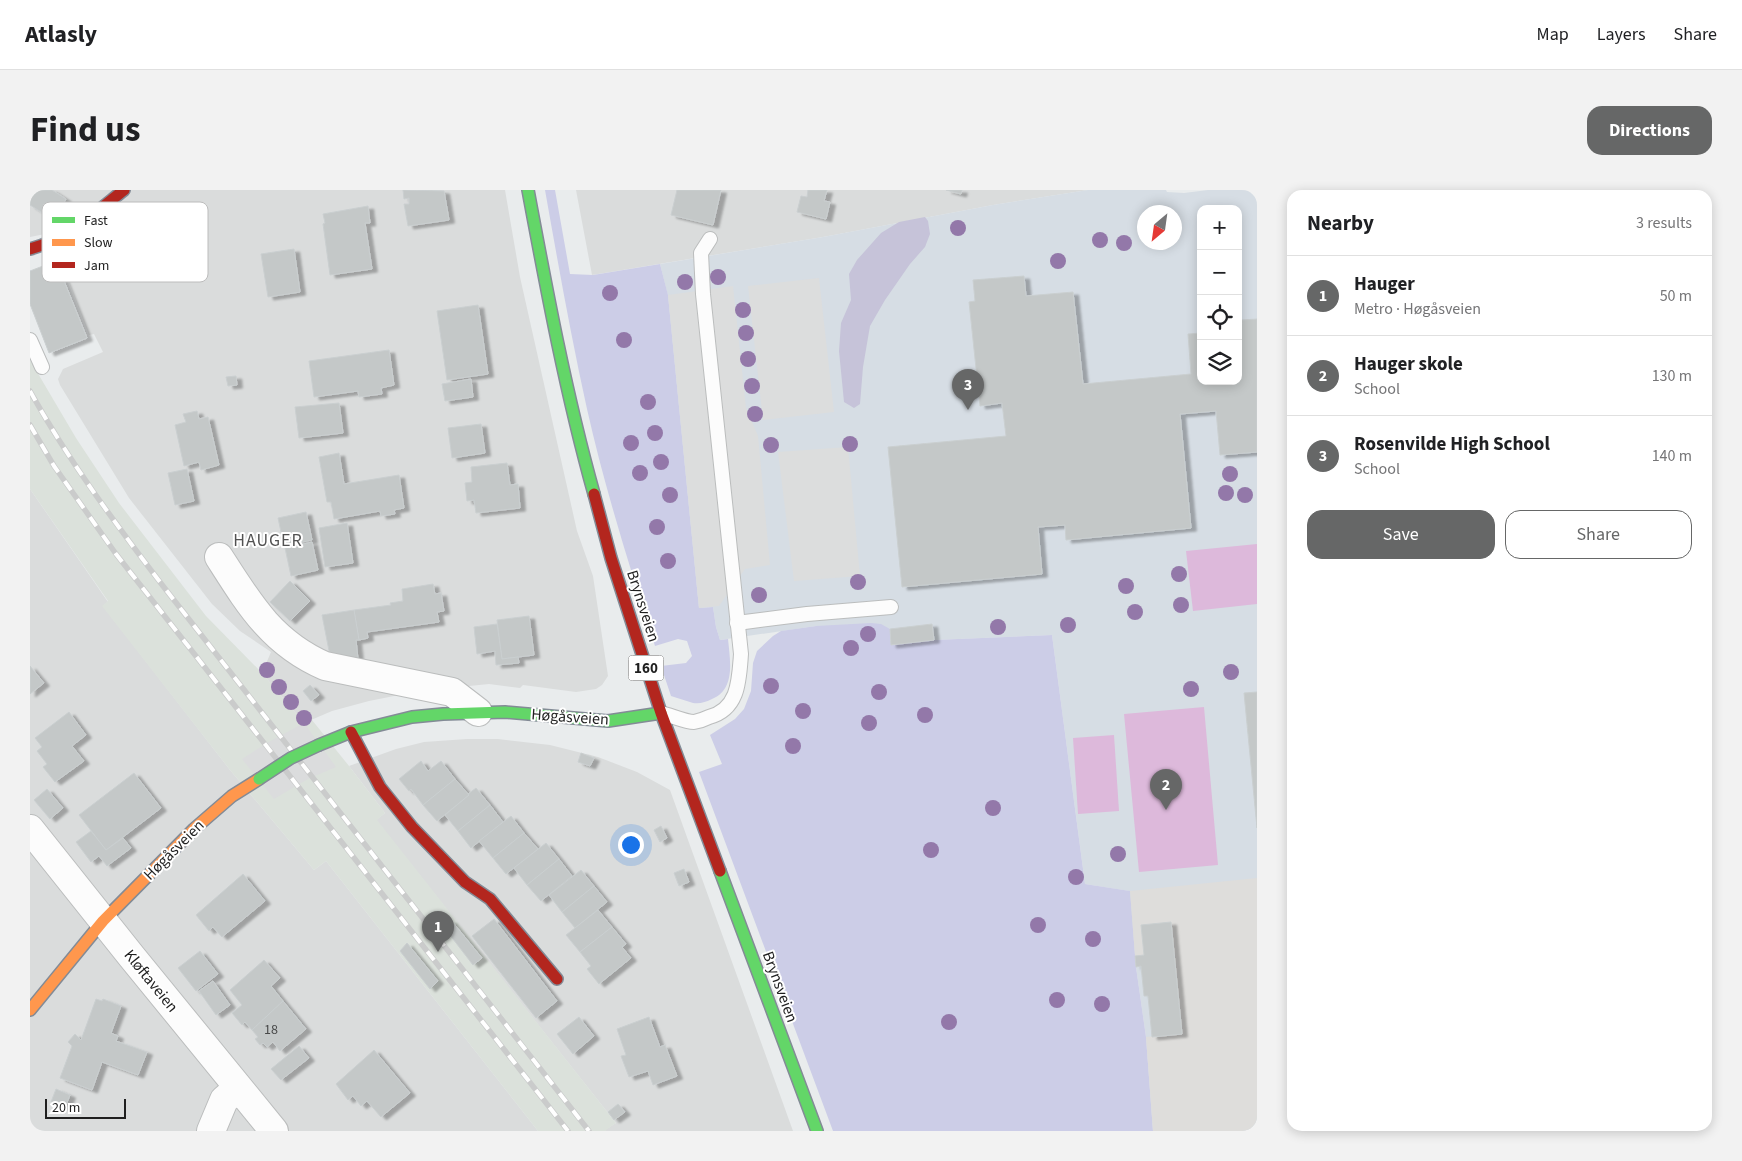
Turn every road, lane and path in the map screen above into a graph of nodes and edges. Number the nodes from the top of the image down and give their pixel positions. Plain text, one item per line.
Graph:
1 (124, 190) edge
2 (528, 190) edge
3 (109, 202) edge
4 (710, 239) dead end
5 (30, 340) edge
6 (42, 367) dead end
7 (218, 557) dead end
8 (891, 607) dead end
9 (737, 623) junction
10 (478, 712) junction
11 (661, 712) junction
12 (351, 732) junction
13 (30, 829) edge
14 (103, 921) junction
15 (557, 979) dead end
16 (30, 1010) edge
17 (238, 1088) junction
18 (212, 1131) edge
19 (274, 1131) edge
20 (817, 1131) edge

1 - 3 street
2 - 11 street, Brynsveien / 160
4 - 9 lane
5 - 6 lane
7 - 10 street
8 - 9 lane
9 - 11 lane
10 - 11 street, Høgåsveien
10 - 12 street, Høgåsveien
11 - 20 street, Brynsveien / 160
12 - 14 street, Høgåsveien, bridge
12 - 15 street
13 - 14 street, Kløftaveien
14 - 16 street, Høgåsveien
14 - 17 street, Kløftaveien
17 - 18 street
17 - 19 street, Kløftaveien

